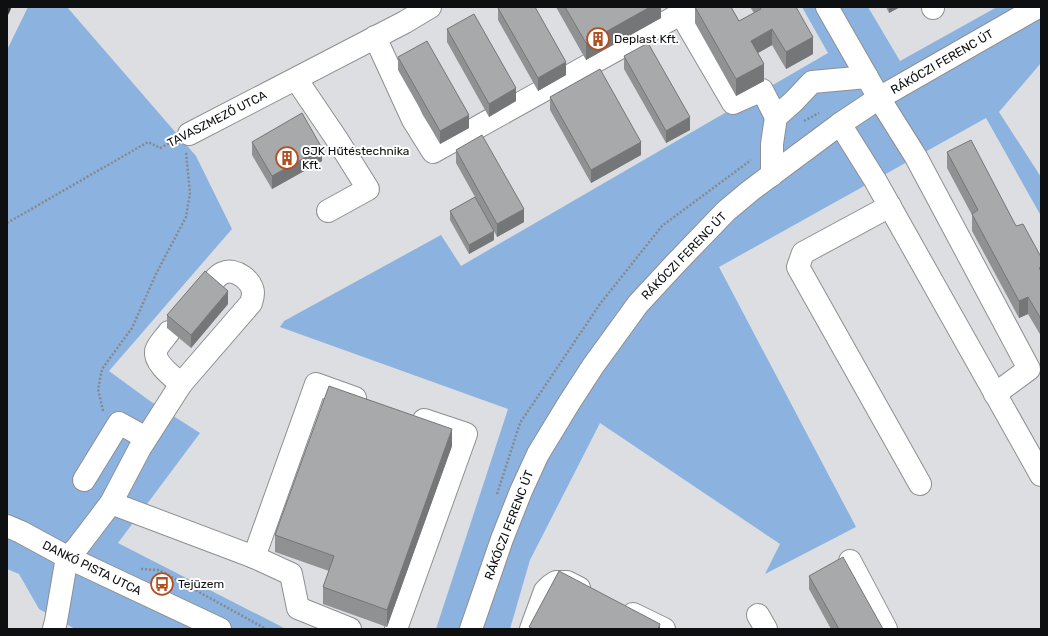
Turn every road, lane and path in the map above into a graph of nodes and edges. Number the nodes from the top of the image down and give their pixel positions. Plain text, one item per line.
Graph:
1 (430, 7) edge
2 (827, 7) edge
3 (1038, 7) edge
4 (687, 10) edge
5 (399, 14) edge
6 (375, 37) junction
7 (867, 76) junction
8 (296, 78) junction
9 (879, 98) junction
10 (776, 117) junction
11 (840, 124) junction
12 (189, 134) junction
13 (772, 174) junction
14 (890, 206) junction
15 (328, 211) dead end
16 (7, 223) edge
17 (209, 286) edge
18 (169, 332) dead end
19 (181, 384) junction
20 (995, 394) junction
21 (376, 404) edge
22 (406, 414) edge
23 (104, 416) dead end
24 (146, 438) junction
25 (1041, 475) edge
26 (84, 480) dead end
27 (920, 484) dead end
28 (111, 503) junction
29 (7, 526) edge
30 (67, 557) junction
31 (254, 557) junction
32 (850, 561) dead end
33 (595, 595) edge
34 (616, 605) edge
35 (54, 629) edge
36 (220, 629) edge
37 (350, 629) edge
38 (396, 629) edge
39 (471, 629) edge
40 (531, 629) edge
41 (664, 629) edge
42 (886, 629) edge

1 - 5 main road, TAVASZMEZŐ UTCA
2 - 7 main road
3 - 9 main road, RÁKÓCZI FERENC ÚT
4 - 6 main road
4 - 10 main road
5 - 6 main road, TAVASZMEZŐ UTCA
6 - 8 main road, TAVASZMEZŐ UTCA
7 - 9 main road
7 - 10 main road
8 - 12 main road, TAVASZMEZŐ UTCA
8 - 15 main road
9 - 11 main road, RÁKÓCZI FERENC ÚT
9 - 20 main road
10 - 13 main road
11 - 13 main road, RÁKÓCZI FERENC ÚT
11 - 14 main road
12 - 16 path, TAVASZMEZŐ UTCA
12 - 23 path
13 - 39 main road, RÁKÓCZI FERENC ÚT
14 - 20 main road
14 - 27 main road
17 - 19 main road
18 - 19 main road
19 - 24 main road
20 - 25 main road
21 - 31 main road
22 - 38 main road
24 - 26 main road
24 - 28 main road
28 - 30 main road
28 - 31 main road
29 - 30 main road, DANKÓ PISTA UTCA
30 - 35 main road
30 - 36 main road, DANKÓ PISTA UTCA
31 - 37 main road
32 - 42 main road
33 - 40 main road
34 - 41 main road

